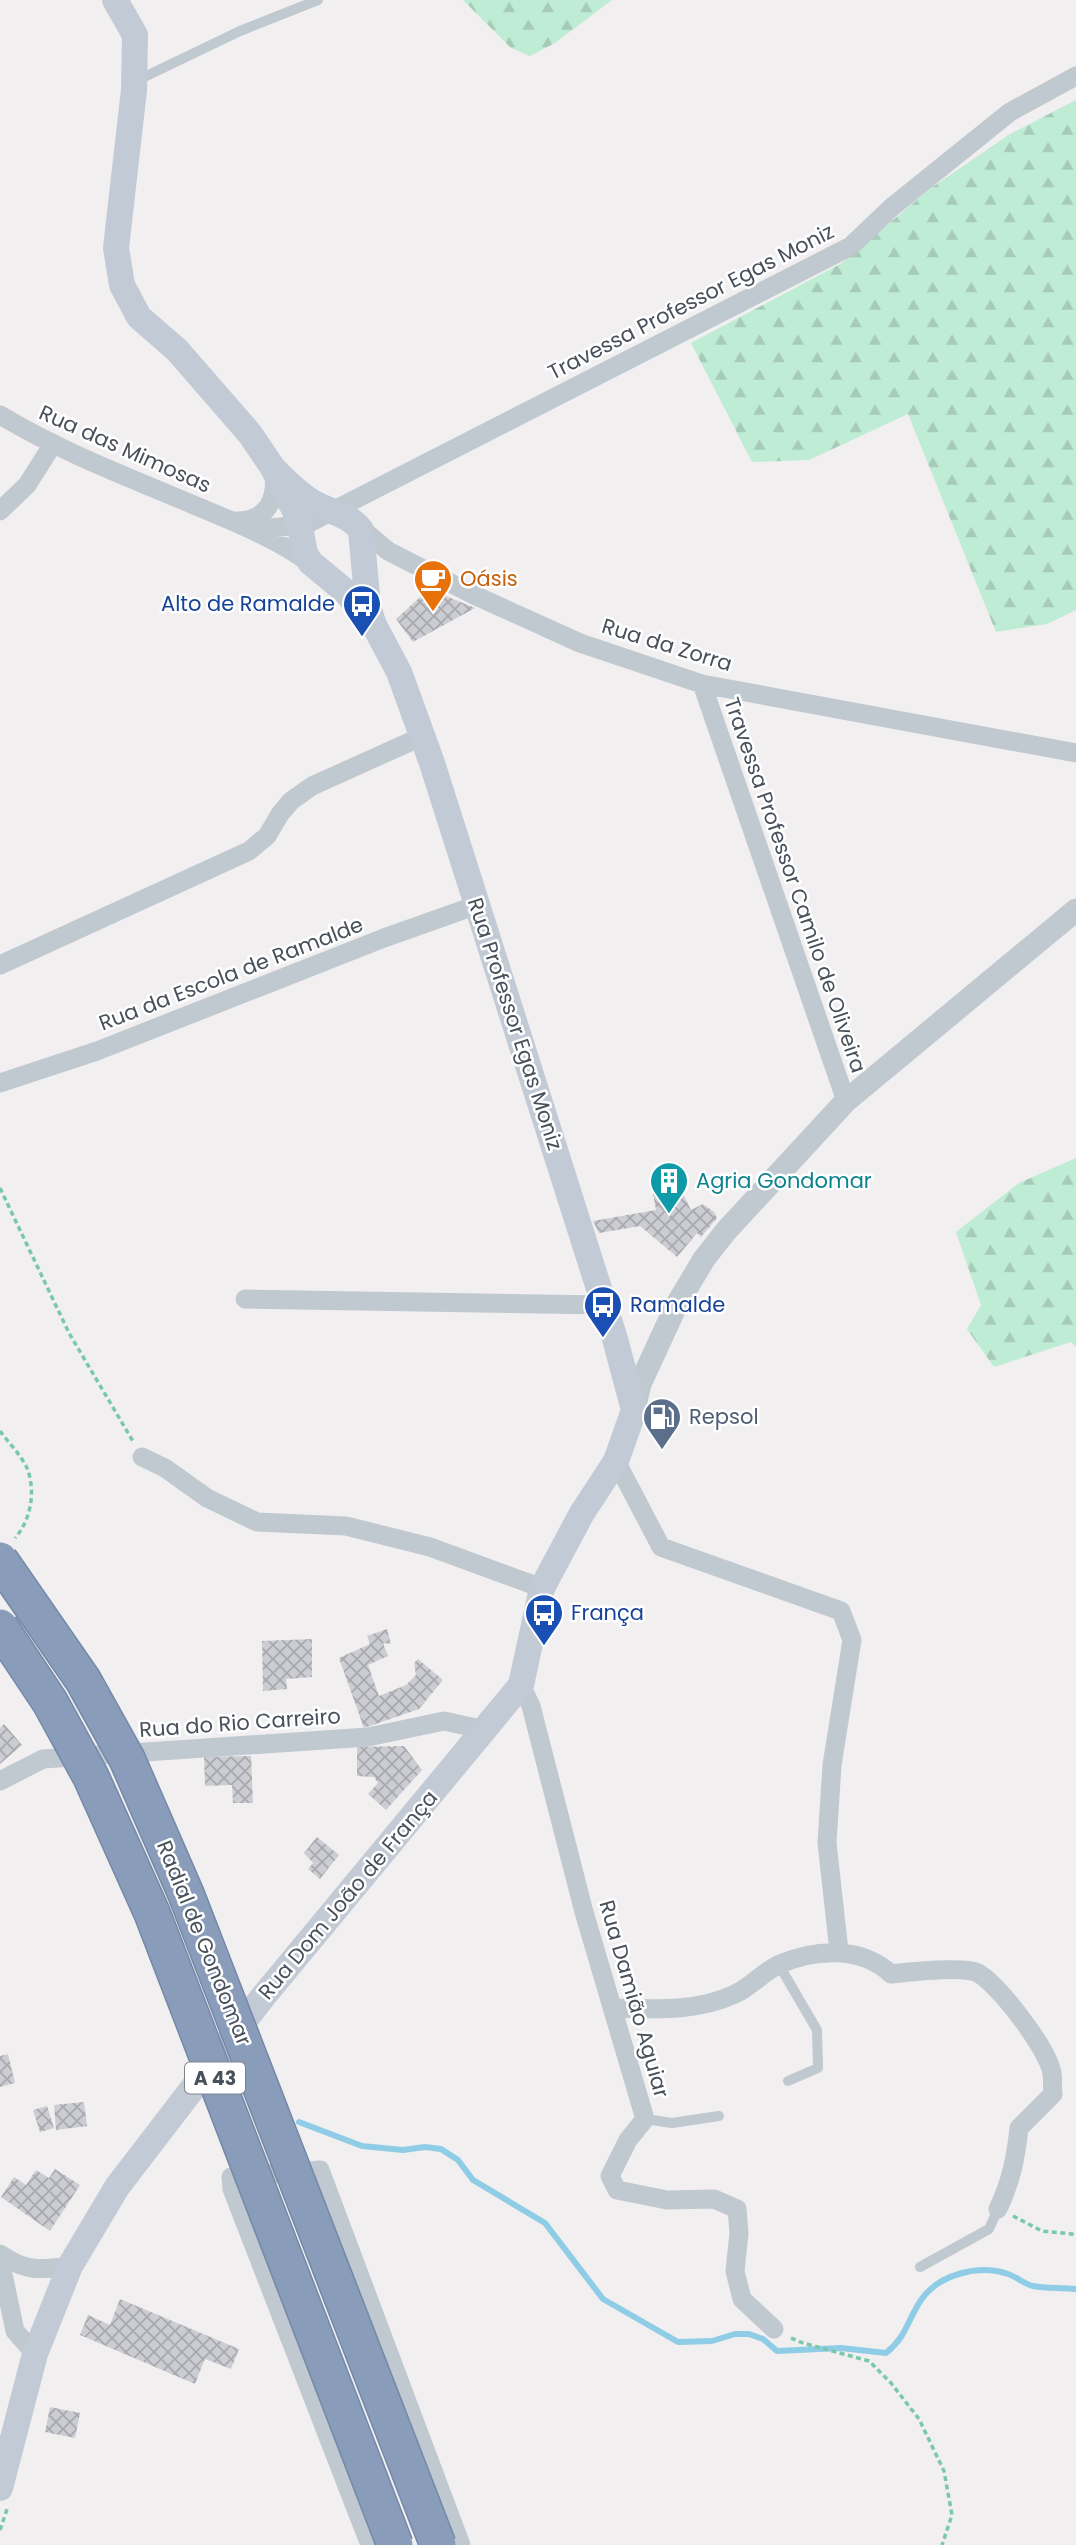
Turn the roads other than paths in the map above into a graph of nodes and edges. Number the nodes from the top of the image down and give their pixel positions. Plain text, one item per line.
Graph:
1 (115, 0) edge
2 (318, 0) edge
3 (1076, 76) edge
4 (134, 82) junction
5 (0, 415) edge
6 (53, 444) junction
7 (273, 467) junction
8 (0, 511) edge
9 (234, 521) junction
10 (348, 523) junction
11 (317, 569) junction
12 (383, 643) junction
13 (702, 684) junction
14 (422, 736) junction
15 (1076, 753) edge
16 (477, 905) junction
17 (1076, 910) edge
18 (0, 965) edge
19 (0, 1083) edge
20 (846, 1101) junction
21 (245, 1299) dead end
22 (605, 1305) junction
23 (634, 1410) junction
24 (142, 1457) road end
25 (616, 1461) junction
26 (7, 1549) edge
27 (542, 1588) junction
28 (0, 1627) edge
29 (521, 1685) junction
30 (485, 1730) junction
31 (0, 1781) edge
32 (839, 1951) junction
33 (779, 1965) junction
34 (614, 2008) junction
35 (788, 2081) dead end
36 (719, 2116) dead end
37 (645, 2119) junction
38 (998, 2209) joint
39 (0, 2254) edge
40 (0, 2260) edge
41 (70, 2266) junction
42 (920, 2267) dead end
43 (774, 2329) road end
44 (36, 2354) junction
45 (4, 2455) edge
46 (4, 2494) edge
47 (370, 2545) edge
48 (396, 2545) edge
49 (438, 2545) edge
50 (461, 2545) edge

1 - 4 main road, Rua Professor Egas Moniz
2 - 4 lane
3 - 10 street, Travessa Professor Egas Moniz
4 - 7 main road, Rua Professor Egas Moniz
5 - 6 street, Rua das Mimosas
6 - 8 street
6 - 9 street, Rua das Mimosas
7 - 9 street
7 - 10 main road, Rua Professor Egas Moniz
7 - 10 main road, Rua Professor Egas Moniz
9 - 10 street, Rua das Mimosas
9 - 11 street, Rua das Mimosas
10 - 11 main road, Rua Professor Egas Moniz
10 - 11 main road
10 - 12 main road, Rua Professor Egas Moniz
10 - 13 street, Rua da Zorra
11 - 12 main road, Rua Professor Egas Moniz
12 - 14 main road, Rua Professor Egas Moniz
13 - 15 street, Rua da Zorra
13 - 20 street, Travessa Professor Camilo de Oliveira
14 - 16 main road, Rua Professor Egas Moniz
14 - 18 street
16 - 19 street, Rua da Escola de Ramalde
16 - 22 main road, Rua Professor Egas Moniz
17 - 20 street
20 - 23 street
21 - 22 street
22 - 23 main road, Rua Professor Egas Moniz
23 - 25 main road, Rua Dom João de França
24 - 27 street
25 - 27 main road, Rua Dom João de França
25 - 32 street
26 - 49 highway, Radial de Gondomar / A 43, bridge
27 - 29 main road, Rua Dom João de França
28 - 48 highway, Radial de Gondomar / A 43, bridge
29 - 30 main road, Rua Dom João de França
29 - 34 street, Rua Damião Aguiar
30 - 31 street, Rua do Rio Carreiro
30 - 41 main road, Rua Dom João de França
32 - 33 street
32 - 38 street
33 - 34 street
33 - 35 lane
34 - 37 street, Rua Damião Aguiar
36 - 37 lane
37 - 43 street, Rua Damião Aguiar
38 - 42 lane
39 - 41 street
40 - 44 street
41 - 44 main road, Rua Dom João de França
44 - 45 main road, Rua Dom João de França
45 - 46 main road, Rua Dom João de França
47 - 50 street

